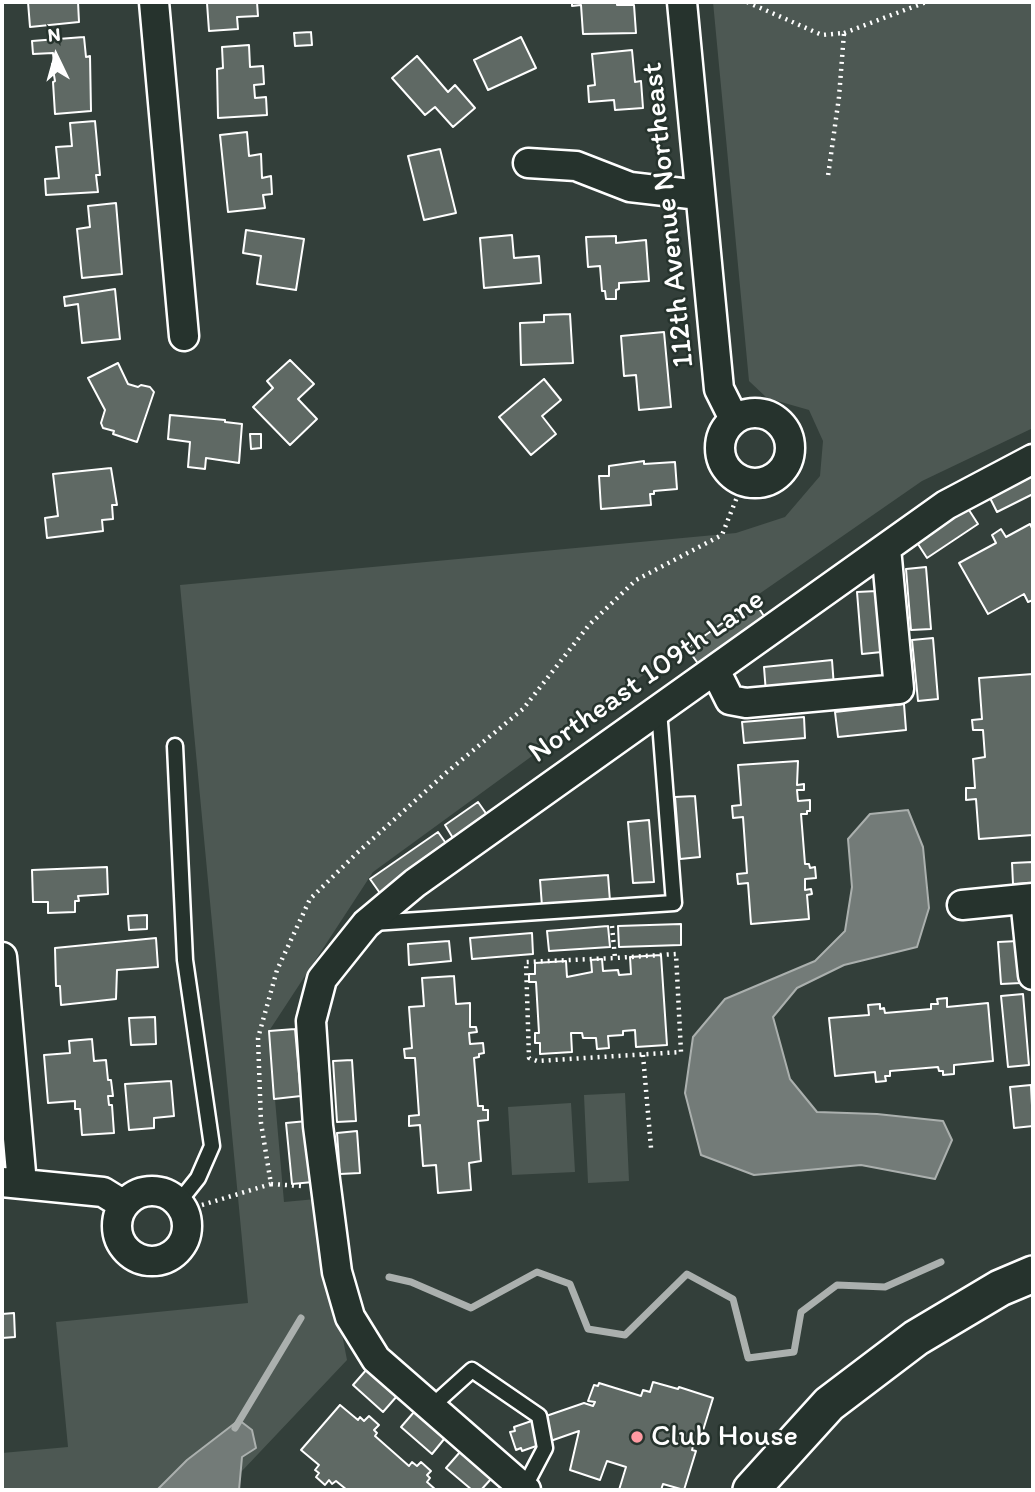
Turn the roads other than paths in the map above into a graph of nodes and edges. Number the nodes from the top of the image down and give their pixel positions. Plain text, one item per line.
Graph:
1 (154, 2) edge
2 (682, 2) edge
3 (528, 163) dead end
4 (699, 195) junction
5 (184, 336) dead end
6 (734, 419) dead end
7 (1033, 458) edge
8 (886, 548) junction
9 (715, 670) junction
10 (659, 709) junction
11 (175, 746) dead end
12 (1029, 898) edge
13 (962, 905) dead end
14 (366, 924) junction
15 (2, 957) edge
16 (1033, 975) edge
17 (12, 1183) edge
18 (178, 1203) junction
19 (124, 1205) junction
20 (1033, 1274) edge
21 (431, 1407) junction
22 (525, 1490) edge
23 (751, 1490) edge

1 - 5 street
2 - 4 street, 112th Avenue Northeast
3 - 4 street
4 - 6 street, 112th Avenue Northeast
7 - 8 street, Northeast 109th Lane
8 - 9 street, Northeast 109th Lane
8 - 9 street
9 - 10 street, Northeast 109th Lane
10 - 14 street, Northeast 109th Lane
10 - 14 lane
11 - 18 lane
12 - 13 street
12 - 16 street
14 - 21 street, Northeast 109th Lane
15 - 17 street
17 - 19 street
18 - 19 street
18 - 19 street
20 - 23 street
21 - 22 street
21 - 22 lane

